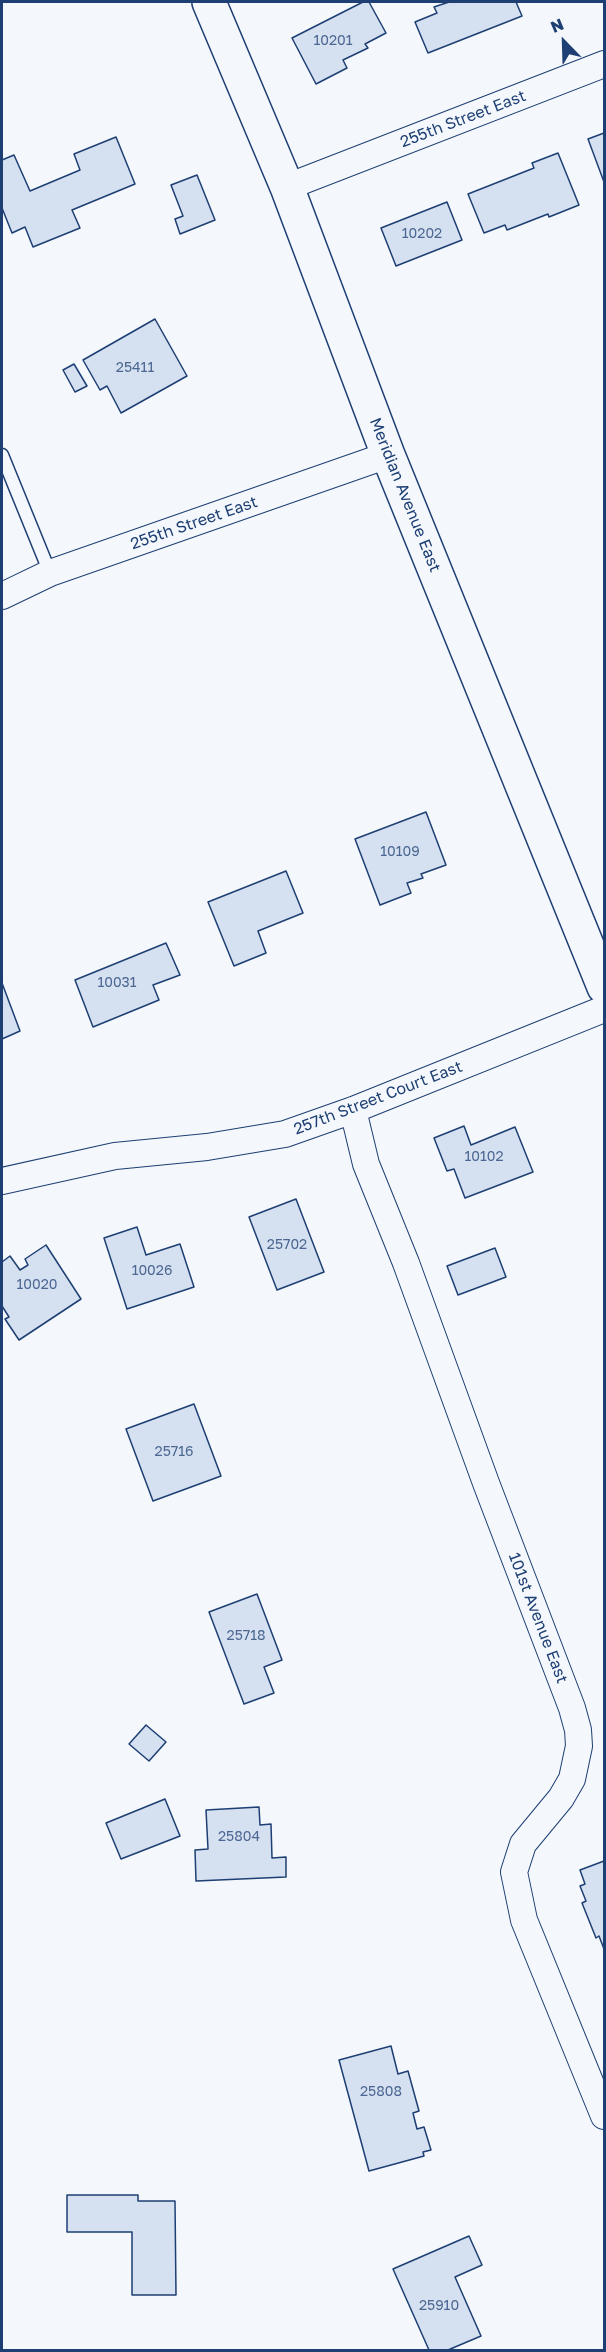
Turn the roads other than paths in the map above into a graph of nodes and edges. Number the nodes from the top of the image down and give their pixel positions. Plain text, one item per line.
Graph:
1 (209, 2) edge
2 (604, 64) edge
3 (287, 188) junction
4 (2, 455) edge
5 (388, 456) junction
6 (50, 573) junction
7 (2, 596) edge
8 (604, 987) edge
9 (604, 1009) edge
10 (352, 1110) junction
11 (2, 1181) edge
12 (604, 2116) edge

1 - 3 main road, Meridian Avenue East
2 - 3 street, 255th Street East
3 - 5 main road, Meridian Avenue East
4 - 6 lane
5 - 6 street, 255th Street East
5 - 8 main road, Meridian Avenue East
6 - 7 street, 255th Street East
9 - 10 street, 257th Street Court East
10 - 11 street, 257th Street Court East
10 - 12 street, 101st Avenue East

